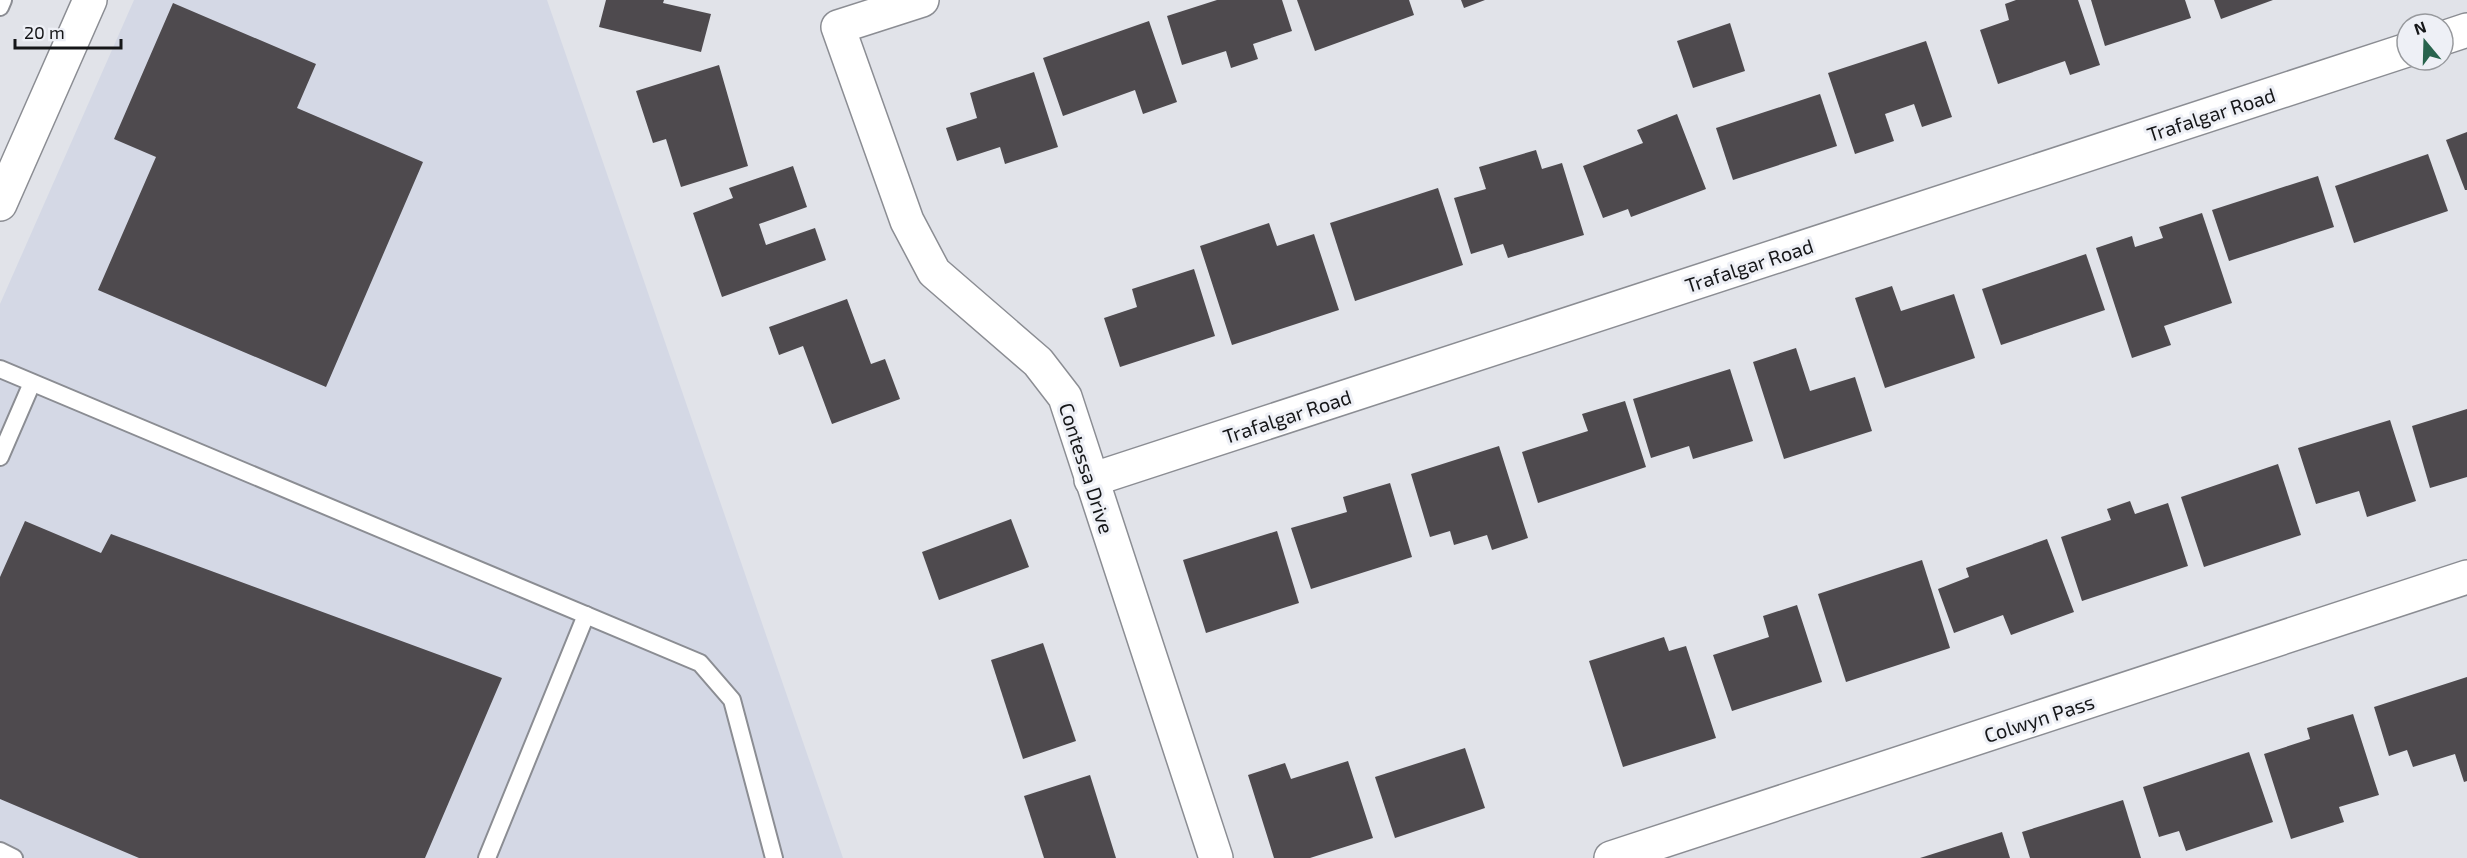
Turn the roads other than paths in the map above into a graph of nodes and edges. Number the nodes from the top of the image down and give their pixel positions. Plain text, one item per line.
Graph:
1 (3, 0) edge
2 (90, 0) edge
3 (922, 0) edge
4 (0, 7) edge
5 (2395, 54) edge
6 (0, 204) edge
7 (0, 369) edge
8 (32, 382) junction
9 (0, 457) edge
10 (1091, 480) junction
11 (2467, 577) edge
12 (586, 615) junction
13 (0, 851) edge
14 (14, 858) edge
15 (487, 858) edge
16 (774, 858) edge
17 (1216, 858) edge
18 (1611, 858) edge

1 - 4 lane
2 - 6 street
3 - 10 street, Contessa Drive
5 - 10 street, Trafalgar Road
7 - 8 lane
8 - 9 lane
8 - 12 lane
10 - 17 street, Contessa Drive
11 - 18 street, Colwyn Pass
12 - 15 lane
12 - 16 lane
13 - 14 lane

